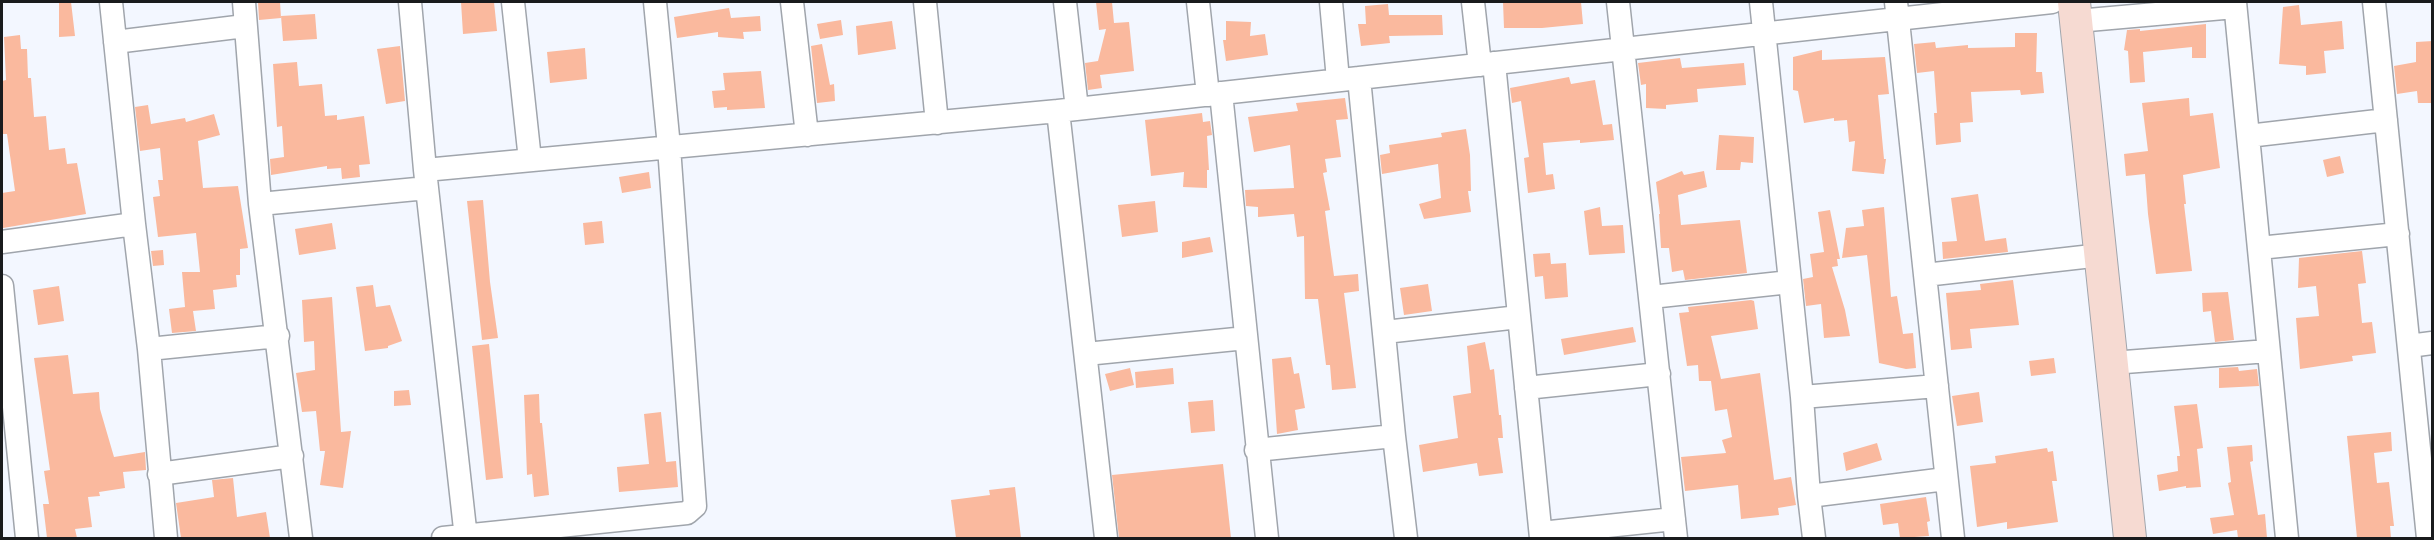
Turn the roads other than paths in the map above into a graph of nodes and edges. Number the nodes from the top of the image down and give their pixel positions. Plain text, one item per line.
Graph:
1 (111, 2) edge
2 (244, 2) edge
3 (410, 2) edge
4 (513, 2) edge
5 (655, 2) edge
6 (792, 2) edge
7 (924, 2) edge
8 (1065, 2) edge
9 (1198, 2) edge
10 (1331, 2) edge
11 (1473, 2) edge
12 (1618, 2) edge
13 (1761, 2) edge
14 (2052, 2) edge
15 (2374, 2) edge
16 (2235, 4) edge
17 (1897, 10) edge
18 (2076, 11) edge
19 (245, 26) junction
20 (1764, 33) junction
21 (115, 42) junction
22 (1623, 49) junction
23 (1487, 64) junction
24 (1349, 79) junction
25 (1215, 94) junction
26 (1067, 110) junction
27 (2386, 120) junction
28 (937, 123) junction
29 (807, 135) junction
30 (2248, 136) junction
31 (669, 147) junction
32 (530, 160) junction
33 (426, 178) junction
34 (261, 204) junction
35 (134, 224) junction
36 (2398, 234) junction
37 (2, 242) edge
38 (2259, 248) junction
39 (2101, 255) junction
40 (1925, 275) junction
41 (1790, 282) junction
42 (2, 286) edge
43 (1651, 297) junction
44 (1519, 317) junction
45 (1385, 332) junction
46 (278, 336) junction
47 (1246, 338) junction
48 (2433, 343) edge
49 (2409, 346) junction
50 (149, 349) junction
51 (2268, 351) junction
52 (1086, 354) junction
53 (2112, 363) junction
54 (1659, 374) junction
55 (6, 381) edge
56 (1937, 386) junction
57 (1526, 388) junction
58 (1802, 397) junction
59 (1394, 436) junction
60 (1256, 450) junction
61 (292, 456) junction
62 (159, 474) junction
63 (1946, 479) junction
64 (11, 485) edge
65 (1809, 496) junction
66 (639, 528) edge
67 (1675, 529) edge
68 (1541, 536) edge
69 (466, 537) edge
70 (27, 538) edge
71 (166, 538) edge
72 (301, 538) edge
73 (443, 538) edge
74 (1106, 538) edge
75 (1267, 538) edge
76 (1406, 538) edge
77 (1814, 538) edge
78 (1953, 538) edge
79 (2130, 538) edge
80 (2287, 538) edge
81 (2428, 538) edge

1 - 21 street
2 - 19 street
3 - 33 street
4 - 32 street
5 - 31 street
6 - 29 street
7 - 28 street
8 - 26 street
9 - 25 street
10 - 24 street
11 - 23 street
12 - 22 street
13 - 20 street
14 - 17 street
15 - 27 street
16 - 18 street
16 - 30 street
17 - 20 street
17 - 40 street
18 - 39 street
19 - 21 street
19 - 34 street
20 - 22 street
20 - 41 street
21 - 35 street
22 - 23 street
22 - 43 street
23 - 24 street
23 - 44 street
24 - 25 street
24 - 45 street
25 - 26 street
25 - 47 street
26 - 28 street
26 - 52 street
27 - 30 street
27 - 36 street
28 - 29 street
29 - 31 street
30 - 38 street
31 - 32 street
31 - 66 street
32 - 33 street
33 - 34 street
33 - 69 street
34 - 46 street
35 - 37 street
35 - 50 street
36 - 38 street
36 - 49 street
38 - 51 street
39 - 40 street
39 - 53 street
40 - 56 street
41 - 43 street
41 - 58 street
42 - 55 street
43 - 54 street
44 - 45 street
44 - 57 street
45 - 59 street
46 - 50 street
46 - 61 street
47 - 52 street
47 - 60 street
48 - 49 street
49 - 81 street
50 - 62 street
51 - 53 street
51 - 80 street
52 - 74 street
53 - 79 street
54 - 57 street
54 - 67 street
55 - 64 street
56 - 58 street
56 - 63 street
57 - 68 street
58 - 65 street
59 - 60 street
59 - 76 street
60 - 75 street
61 - 62 street
61 - 72 street
62 - 71 street
63 - 65 street
63 - 78 street
64 - 70 street
65 - 77 street
66 - 69 street
67 - 68 street
69 - 73 street

